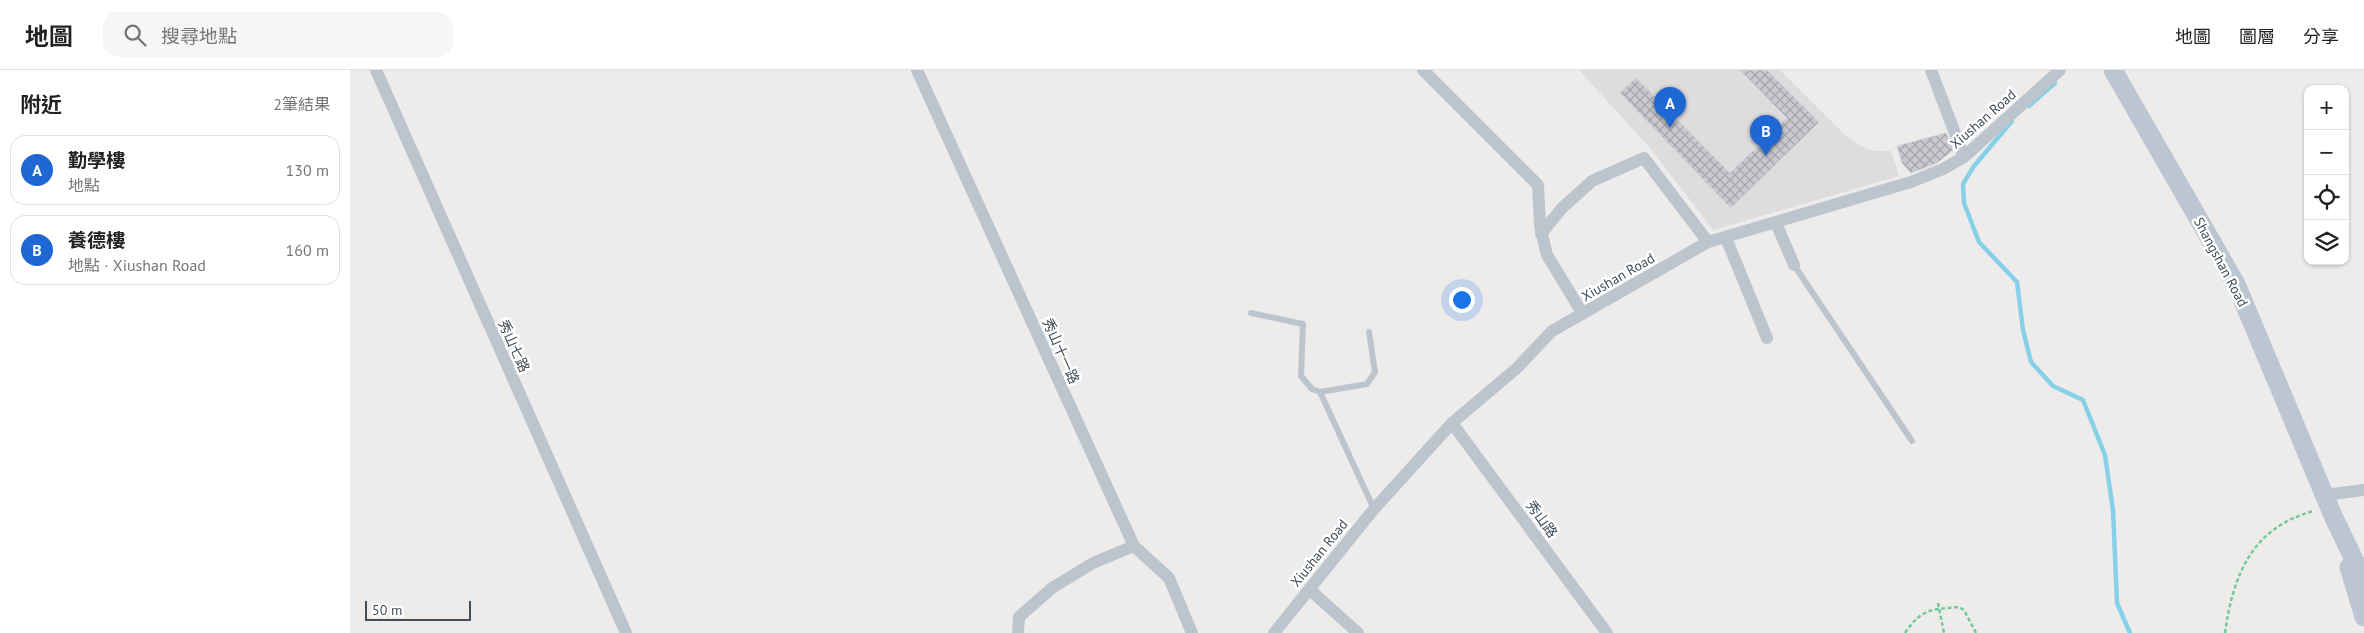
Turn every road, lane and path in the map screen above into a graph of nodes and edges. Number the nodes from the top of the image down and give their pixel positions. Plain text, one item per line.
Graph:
1 (376, 70) edge
2 (917, 70) edge
3 (1423, 70) edge
4 (1931, 70) edge
5 (2060, 70) edge
6 (2113, 70) edge
7 (1964, 156) junction
8 (1776, 223) junction
9 (1541, 234) junction
10 (1726, 238) junction
11 (1708, 242) junction
12 (1794, 265) joint
13 (1251, 313) dead end
14 (1583, 314) junction
15 (1369, 332) dead end
16 (1767, 338) dead end
17 (1320, 392) junction
18 (1452, 423) junction
19 (1912, 441) dead end
20 (2364, 490) edge
21 (2329, 507) junction
22 (1374, 509) junction
23 (1134, 546) junction
24 (2364, 580) edge
25 (1309, 589) junction
26 (1938, 603) dead end
27 (1939, 609) junction
28 (2364, 617) edge
29 (626, 633) edge
30 (1018, 633) edge
31 (1192, 633) edge
32 (1274, 633) edge
33 (1358, 633) edge
34 (1607, 633) edge
35 (1905, 633) edge
36 (1944, 633) edge
37 (1976, 633) edge
38 (2225, 633) edge

1 - 29 street, 秀山七路
2 - 23 street, 秀山十一路
3 - 9 street
4 - 7 street
5 - 7 street, Xiushan Road
6 - 21 street, Shangshan Road
7 - 8 street, Xiushan Road
8 - 10 street, Xiushan Road
8 - 12 street
9 - 11 street
9 - 14 street
10 - 11 street, Xiushan Road
10 - 16 street
11 - 14 street, Xiushan Road
12 - 19 lane
13 - 17 lane
14 - 18 street, Xiushan Road
15 - 17 lane
17 - 22 lane
18 - 22 street, Xiushan Road
18 - 34 street, 秀山路
20 - 21 street
21 - 24 street
21 - 28 street
21 - 38 path
22 - 25 street, Xiushan Road
23 - 30 street
23 - 31 street, 秀山十一路
25 - 32 street, Xiushan Road
25 - 33 street
26 - 27 path
27 - 35 path
27 - 36 path
27 - 37 path

